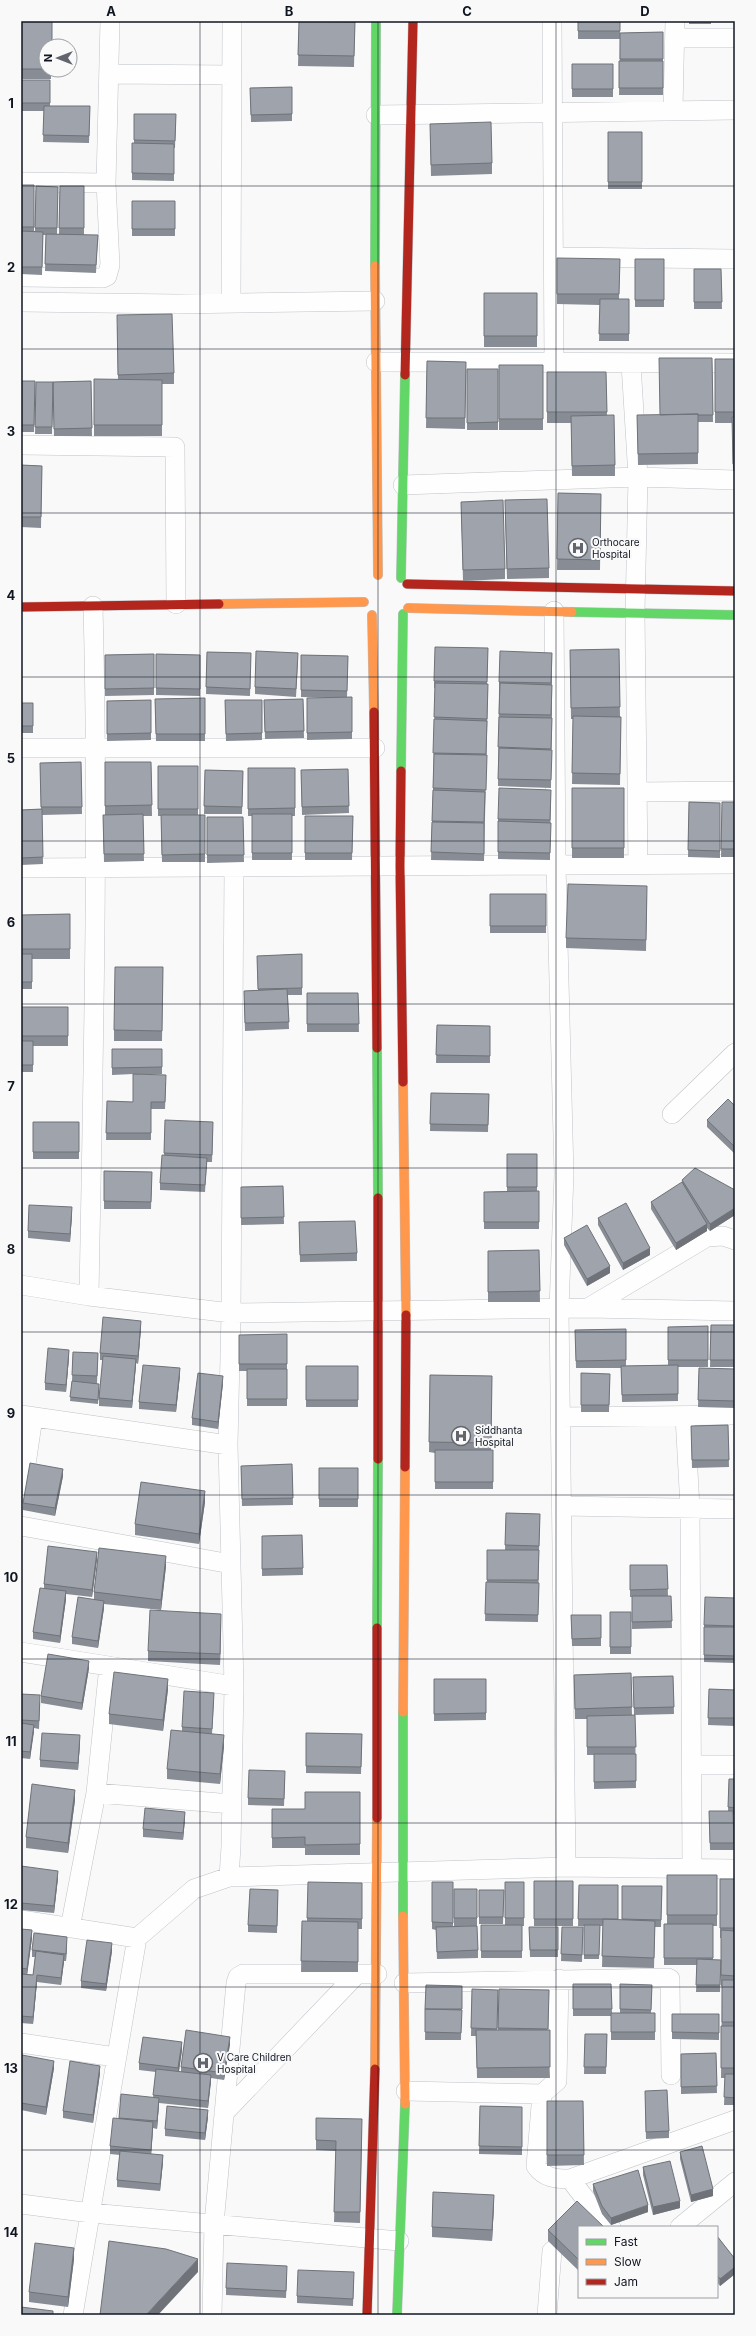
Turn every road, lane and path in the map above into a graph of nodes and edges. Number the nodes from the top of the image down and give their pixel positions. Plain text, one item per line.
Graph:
1 (110, 21) edge
2 (232, 21) edge
3 (376, 21) edge
4 (413, 21) edge
5 (552, 21) edge
6 (675, 30) edge
7 (735, 38) edge
8 (109, 74) junction
9 (232, 75) junction
10 (673, 109) junction
11 (735, 110) edge
12 (553, 111) junction
13 (376, 115) junction
14 (412, 115) junction
15 (21, 182) edge
16 (106, 183) junction
17 (554, 257) junction
18 (735, 259) edge
19 (21, 277) edge
20 (375, 301) junction
21 (21, 302) edge
22 (231, 303) junction
23 (376, 362) junction
24 (404, 363) junction
25 (554, 363) junction
26 (735, 363) edge
27 (631, 364) junction
28 (21, 445) edge
29 (638, 477) junction
30 (735, 480) edge
31 (403, 485) junction
32 (404, 581) junction
33 (635, 590) junction
34 (735, 591) edge
35 (176, 604) junction
36 (408, 604) junction
37 (93, 606) junction
38 (21, 607) edge
39 (554, 611) junction
40 (635, 613) junction
41 (372, 615) junction
42 (735, 615) edge
43 (21, 748) edge
44 (96, 748) junction
45 (375, 748) junction
46 (735, 791) edge
47 (638, 792) junction
48 (735, 864) edge
49 (556, 865) junction
50 (638, 865) junction
51 (400, 866) junction
52 (377, 867) junction
53 (21, 868) edge
54 (96, 868) junction
55 (234, 868) junction
56 (735, 1053) edge
57 (672, 1114) dead end
58 (735, 1240) edge
59 (21, 1285) edge
60 (89, 1296) junction
61 (588, 1308) junction
62 (380, 1309) junction
63 (406, 1309) junction
64 (559, 1309) junction
65 (735, 1311) edge
66 (231, 1313) junction
67 (735, 1415) edge
68 (27, 1416) edge
69 (685, 1416) junction
70 (561, 1417) junction
71 (228, 1445) junction
72 (21, 1498) edge
73 (562, 1506) junction
74 (690, 1508) junction
75 (735, 1509) edge
76 (21, 1526) edge
77 (231, 1564) junction
78 (21, 1652) edge
79 (108, 1666) junction
80 (234, 1686) junction
81 (691, 1765) junction
82 (735, 1765) edge
83 (96, 1793) junction
84 (232, 1804) junction
85 (566, 1867) junction
86 (692, 1868) junction
87 (735, 1869) edge
88 (402, 1872) junction
89 (376, 1873) junction
90 (229, 1877) junction
91 (21, 1920) edge
92 (70, 1928) junction
93 (137, 1938) junction
94 (357, 1974) junction
95 (377, 1974) junction
96 (559, 1979) junction
97 (404, 1983) junction
98 (21, 2043) edge
99 (115, 2057) junction
100 (671, 2075) dead end
101 (406, 2091) junction
102 (542, 2094) junction
103 (224, 2113) junction
104 (735, 2120) edge
105 (570, 2179) junction
106 (735, 2182) edge
107 (21, 2204) edge
108 (91, 2213) junction
109 (214, 2224) junction
110 (611, 2226) edge
111 (681, 2226) edge
112 (371, 2238) junction
113 (399, 2241) junction
114 (552, 2251) dead end
115 (73, 2315) edge
116 (212, 2315) edge
117 (367, 2315) edge
118 (397, 2315) edge
119 (547, 2315) edge

1 - 8 street
2 - 9 street
3 - 13 street
4 - 14 street
5 - 12 street
6 - 7 street
6 - 10 street
8 - 9 street
8 - 16 street
9 - 22 street
10 - 11 street
10 - 12 street
12 - 14 street
12 - 17 street
13 - 14 street
13 - 20 street
14 - 24 street
15 - 16 street
16 - 19 street
17 - 18 street
17 - 25 street
20 - 22 street
20 - 23 street
21 - 22 street
23 - 24 street
23 - 32 street
24 - 25 street
24 - 31 street
25 - 27 street
26 - 27 street
27 - 29 street
28 - 35 street
29 - 30 street
29 - 31 street
29 - 33 street
31 - 32 street
32 - 33 street
32 - 36 street
33 - 34 street
33 - 40 street
35 - 37 street
35 - 41 street
36 - 39 street
36 - 41 street
36 - 51 street
37 - 38 street
37 - 44 street
39 - 40 street
39 - 49 street
40 - 42 street
40 - 47 street
41 - 45 street
43 - 44 street
44 - 45 street
44 - 54 street
45 - 52 street
46 - 47 street
47 - 50 street
48 - 50 street
49 - 50 street
49 - 51 street
49 - 64 street
51 - 52 street
51 - 63 street
52 - 55 street
52 - 62 street
53 - 54 street
54 - 55 street
54 - 60 street
55 - 66 street
56 - 57 street
58 - 61 street
59 - 60 street
60 - 66 street
61 - 64 street
61 - 65 street
62 - 63 street
62 - 66 street
62 - 89 street
63 - 64 street
63 - 88 street
64 - 70 street
66 - 71 street
67 - 69 street
68 - 71 street
68 - 72 street
69 - 70 street
69 - 74 street
70 - 73 street
71 - 77 street
73 - 74 street
73 - 85 street
74 - 75 street
74 - 81 street
76 - 77 street
77 - 80 street
78 - 79 street
79 - 80 street
79 - 83 street
80 - 84 street
81 - 82 street
81 - 86 street
83 - 84 street
83 - 92 street
84 - 90 street
85 - 86 street
85 - 88 street
86 - 87 street
88 - 89 street
88 - 97 street
89 - 90 street
89 - 95 street
90 - 93 street
91 - 92 street
92 - 93 street
93 - 99 street
94 - 95 street
94 - 103 street
94 - 103 street
95 - 112 street
96 - 97 street
96 - 100 street
96 - 102 street
97 - 101 street
98 - 99 street
99 - 108 street
101 - 102 street
101 - 113 street
102 - 105 street
103 - 109 street
104 - 105 street
105 - 110 street
106 - 111 street
107 - 108 street
108 - 109 street
108 - 115 street
109 - 112 street
109 - 116 street
112 - 113 street
112 - 117 street
113 - 118 street
114 - 119 street

